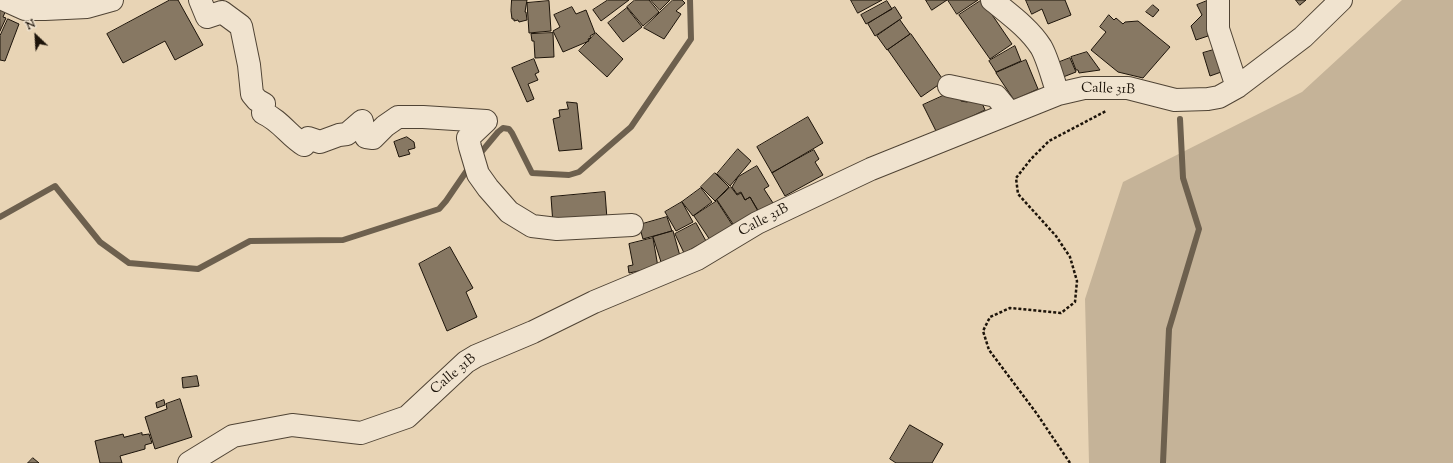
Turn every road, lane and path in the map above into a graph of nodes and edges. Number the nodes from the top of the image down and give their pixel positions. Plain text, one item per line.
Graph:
1 (4, 0) edge
2 (112, 0) edge
3 (200, 0) edge
4 (992, 0) edge
5 (1218, 0) edge
6 (1341, 0) edge
7 (949, 86) dead end
8 (1237, 87) junction
9 (1058, 94) junction
10 (1109, 109) dead end
11 (1010, 113) junction
12 (632, 225) dead end
13 (189, 463) edge
14 (1070, 463) edge

1 - 2 street
3 - 12 street
4 - 9 street
5 - 8 street
6 - 8 street, Calle 31B
7 - 11 street
8 - 9 street, Calle 31B
9 - 11 street, Calle 31B
10 - 14 path
11 - 13 street, Calle 31B

